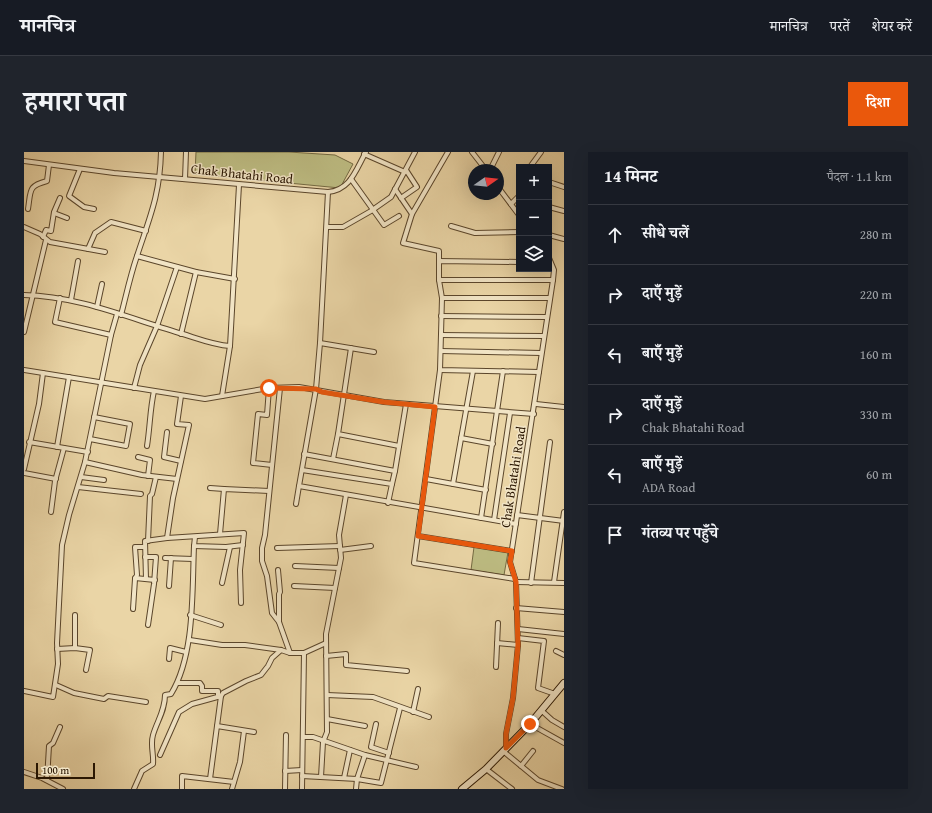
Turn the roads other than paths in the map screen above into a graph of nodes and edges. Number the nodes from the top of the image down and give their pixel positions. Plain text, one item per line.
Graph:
1 (161, 152) edge
2 (186, 152) edge
3 (415, 152) edge
4 (448, 152) edge
5 (472, 152) edge
6 (499, 152) edge
7 (541, 152) edge
8 (365, 153) edge
9 (24, 161) edge
10 (481, 164) edge
11 (493, 164) edge
12 (532, 164) edge
13 (49, 165) junction
14 (80, 169) junction
15 (406, 171) junction
16 (160, 177) junction
17 (185, 179) junction
18 (351, 179) junction
19 (552, 183) edge
20 (239, 185) junction
21 (564, 187) edge
22 (395, 189) junction
23 (328, 192) junction
24 (504, 195) edge
25 (60, 198) dead end
26 (401, 198) junction
27 (516, 201) edge
28 (511, 204) junction
29 (28, 208) dead end
30 (94, 209) dead end
31 (374, 209) junction
32 (552, 209) edge
33 (516, 211) edge
34 (564, 211) edge
35 (54, 213) junction
36 (412, 214) junction
37 (399, 216) dead end
38 (67, 218) dead end
39 (451, 226) dead end
40 (24, 227) edge
41 (326, 227) junction
42 (146, 231) junction
43 (516, 232) edge
44 (552, 236) edge
45 (44, 239) junction
46 (564, 239) edge
47 (88, 249) junction
48 (105, 252) dead end
49 (137, 256) junction
50 (78, 261) dead end
51 (439, 261) junction
52 (516, 262) edge
53 (177, 267) junction
54 (196, 272) junction
55 (552, 272) edge
56 (235, 279) junction
57 (439, 280) junction
58 (553, 280) junction
59 (102, 284) dead end
60 (24, 294) edge
61 (32, 295) junction
62 (60, 298) junction
63 (442, 298) junction
64 (550, 298) junction
65 (71, 300) junction
66 (97, 308) junction
67 (119, 315) junction
68 (441, 316) junction
69 (547, 317) junction
70 (157, 326) junction
71 (24, 329) edge
72 (181, 334) junction
73 (111, 335) junction
74 (441, 335) junction
75 (544, 336) junction
76 (320, 343) junction
77 (230, 346) junction
78 (351, 348) junction
79 (441, 351) junction
80 (374, 352) dead end
81 (541, 353) junction
82 (24, 370) edge
83 (440, 370) junction
84 (473, 371) junction
85 (503, 371) junction
86 (539, 372) junction
87 (43, 373) junction
88 (69, 377) junction
89 (101, 382) junction
90 (134, 388) junction
91 (269, 388) junction
92 (280, 388) junction
93 (316, 389) junction
94 (154, 391) junction
95 (181, 396) junction
96 (222, 396) junction
97 (345, 396) junction
98 (406, 404) junction
99 (536, 404) junction
100 (435, 407) junction
101 (564, 407) edge
102 (465, 409) junction
103 (497, 412) junction
104 (510, 412) junction
105 (534, 414) junction
106 (267, 415) junction
107 (277, 416) junction
108 (94, 417) junction
109 (168, 432) dead end
110 (338, 434) junction
111 (461, 438) junction
112 (90, 439) junction
113 (29, 442) junction
114 (550, 442) dead end
115 (492, 444) junction
116 (147, 446) dead end
117 (399, 446) junction
118 (57, 447) junction
119 (64, 448) junction
120 (26, 450) edge
121 (88, 452) junction
122 (304, 454) junction
123 (138, 457) dead end
124 (181, 460) junction
125 (333, 460) junction
126 (85, 462) junction
127 (272, 465) junction
128 (24, 469) edge
129 (302, 470) junction
130 (395, 471) junction
131 (24, 473) edge
132 (148, 476) junction
133 (81, 477) junction
134 (156, 477) junction
135 (56, 479) junction
136 (177, 479) junction
137 (426, 479) junction
138 (104, 480) dead end
139 (392, 484) junction
140 (453, 484) junction
141 (299, 486) junction
142 (78, 487) junction
143 (210, 488) dead end
144 (224, 489) junction
145 (486, 490) junction
146 (269, 491) junction
147 (141, 494) dead end
148 (346, 494) junction
149 (388, 503) junction
150 (296, 504) dead end
151 (422, 508) junction
152 (51, 512) dead end
153 (564, 512) edge
154 (517, 515) junction
155 (481, 518) junction
156 (539, 518) junction
157 (494, 520) junction
158 (563, 520) edge
159 (516, 524) junction
160 (220, 534) junction
161 (418, 536) junction
162 (195, 537) junction
163 (166, 538) junction
164 (148, 541) junction
165 (242, 545) junction
166 (194, 546) junction
167 (371, 546) dead end
168 (144, 547) junction
169 (230, 547) junction
170 (278, 548) dead end
171 (340, 548) junction
172 (512, 551) junction
173 (145, 557) junction
174 (165, 558) dead end
175 (171, 558) junction
176 (194, 559) junction
177 (295, 566) dead end
178 (339, 568) junction
179 (278, 570) dead end
180 (135, 578) junction
181 (146, 579) junction
182 (155, 580) junction
183 (516, 581) junction
184 (554, 582) junction
185 (531, 583) junction
186 (564, 583) edge
187 (222, 584) dead end
188 (169, 586) dead end
189 (294, 586) dead end
190 (335, 588) junction
191 (241, 604) dead end
192 (516, 608) junction
193 (133, 609) dead end
194 (564, 612) edge
195 (75, 615) dead end
196 (190, 615) junction
197 (279, 622) junction
198 (498, 623) dead end
199 (148, 625) dead end
200 (221, 625) dead end
201 (518, 629) junction
202 (564, 634) edge
203 (518, 638) junction
204 (190, 640) junction
205 (326, 643) junction
206 (497, 643) junction
207 (518, 645) junction
208 (74, 648) junction
209 (57, 649) junction
210 (281, 650) junction
211 (186, 652) junction
212 (304, 652) junction
213 (556, 652) dead end
214 (290, 653) junction
215 (564, 655) edge
216 (326, 656) junction
217 (169, 659) dead end
218 (496, 667) dead end
219 (86, 670) dead end
220 (407, 671) dead end
221 (178, 682) junction
222 (564, 683) edge
223 (56, 685) junction
224 (418, 689) dead end
225 (24, 692) edge
226 (555, 694) junction
227 (327, 695) junction
228 (220, 696) junction
229 (146, 702) dead end
230 (400, 708) junction
231 (542, 711) junction
232 (413, 712) junction
233 (428, 717) dead end
234 (327, 718) junction
235 (376, 724) dead end
236 (530, 724) junction
237 (217, 726) junction
238 (365, 726) dead end
239 (60, 727) dead end
240 (564, 727) edge
241 (244, 730) junction
242 (254, 732) dead end
243 (286, 735) dead end
244 (303, 737) junction
245 (323, 742) junction
246 (564, 743) edge
247 (350, 750) junction
248 (505, 750) junction
249 (533, 751) dead end
250 (389, 753) junction
251 (160, 755) dead end
252 (365, 755) junction
253 (387, 761) junction
254 (521, 766) junction
255 (416, 767) dead end
256 (486, 769) junction
257 (302, 770) junction
258 (285, 771) junction
259 (24, 772) edge
260 (302, 776) junction
261 (321, 777) junction
262 (344, 778) junction
263 (210, 779) junction
264 (357, 779) junction
265 (47, 780) junction
266 (234, 782) junction
267 (509, 788) edge
268 (63, 789) edge
269 (134, 789) edge
270 (182, 789) edge
271 (232, 789) edge
272 (286, 789) edge
273 (302, 789) edge
274 (356, 789) edge
275 (462, 789) edge
276 (562, 789) edge

1 - 16 street
2 - 17 street
3 - 15 street
4 - 36 street
5 - 10 street
6 - 11 street
7 - 12 street
8 - 15 street
8 - 18 street, Chak Bhatahi Road
9 - 13 street, Chak Bhatahi Road
13 - 14 street, Chak Bhatahi Road
13 - 29 street
14 - 16 street, Chak Bhatahi Road
14 - 30 street
15 - 22 street
15 - 26 street
16 - 17 street, Chak Bhatahi Road
16 - 42 street
17 - 20 street, Chak Bhatahi Road
18 - 23 street, Chak Bhatahi Road
18 - 31 street
19 - 21 street
20 - 23 street, Chak Bhatahi Road
20 - 56 street
22 - 26 street
22 - 31 street
23 - 41 street
24 - 28 street
25 - 35 street
26 - 36 street
27 - 28 street
28 - 33 street
31 - 37 street
31 - 41 street
32 - 34 street
35 - 38 street
35 - 45 street
36 - 51 street
39 - 43 street
40 - 45 street
41 - 76 street
42 - 47 street
42 - 49 street
44 - 46 street
45 - 47 street
45 - 61 street
47 - 48 street
49 - 53 street
49 - 67 street
50 - 65 street
51 - 52 street
51 - 57 street
53 - 54 street
53 - 70 street
54 - 56 street
54 - 72 street
55 - 58 street, Chak Bhatahi Road
56 - 77 street
57 - 58 street
57 - 63 street
58 - 64 street, Chak Bhatahi Road
59 - 66 street
60 - 61 street
61 - 62 street
61 - 71 street
62 - 65 street
62 - 73 street
63 - 64 street
63 - 68 street
64 - 69 street, Chak Bhatahi Road
65 - 66 street
66 - 67 street
67 - 70 street
67 - 73 street
68 - 69 street
68 - 74 street
69 - 75 street, Chak Bhatahi Road
70 - 72 street
70 - 90 street
72 - 77 street
73 - 89 street
74 - 75 street
74 - 79 street
75 - 81 street, Chak Bhatahi Road
76 - 78 street
76 - 93 street
77 - 96 street
78 - 80 street
78 - 97 street
79 - 81 street
79 - 83 street
81 - 86 street, Chak Bhatahi Road
82 - 87 street
83 - 84 street
83 - 100 street
84 - 85 street
84 - 102 street
85 - 86 street
85 - 103 street
86 - 99 street, Chak Bhatahi Road
87 - 88 street
87 - 113 street
88 - 89 street
88 - 118 street
89 - 90 street
89 - 108 street
90 - 94 street
91 - 92 street
91 - 96 street
91 - 106 street
92 - 93 street
92 - 107 street
93 - 97 street
93 - 122 street
94 - 95 street
94 - 116 street
95 - 96 street
95 - 124 street
97 - 98 street
97 - 110 street
98 - 100 street
98 - 117 street
99 - 101 street
99 - 105 street, Chak Bhatahi Road
100 - 102 street
100 - 137 street
102 - 103 street
102 - 111 street
103 - 104 street
103 - 115 street
104 - 105 street
104 - 157 street
105 - 154 street, Chak Bhatahi Road
106 - 107 street
106 - 127 street
107 - 127 street
108 - 112 street
108 - 112 street
109 - 124 street
110 - 117 street
110 - 125 street
111 - 115 street
111 - 140 street
112 - 121 street
113 - 118 street
113 - 120 street
114 - 156 street
115 - 145 street
117 - 130 street
118 - 119 street
119 - 121 street
119 - 135 street
120 - 128 street
121 - 126 street
122 - 125 street
122 - 129 street
123 - 132 street
124 - 136 street
125 - 130 street
126 - 132 street
126 - 133 street
127 - 146 street
129 - 139 street
129 - 141 street
130 - 139 street
131 - 135 street
132 - 134 street
133 - 138 street
133 - 142 street
134 - 136 street
134 - 164 street
135 - 152 street
136 - 163 street
137 - 140 street
137 - 151 street
139 - 149 street
140 - 145 street
141 - 148 street
141 - 150 street
142 - 147 street
142 - 209 street
143 - 144 street
144 - 146 street
144 - 160 street
145 - 155 street
146 - 197 street
148 - 149 street
148 - 171 street
149 - 151 street
151 - 155 street
151 - 161 street
153 - 158 street
154 - 156 street
154 - 159 street, Chak Bhatahi Road
155 - 157 street
156 - 158 street
156 - 185 street
157 - 159 street
158 - 184 street
159 - 172 street, Chak Bhatahi Road
160 - 162 street
160 - 165 street
161 - 172 street
161 - 183 street
162 - 163 street
162 - 166 street
163 - 164 street
164 - 168 street
165 - 169 street
165 - 191 street
166 - 169 street
166 - 176 street
167 - 171 street
168 - 173 street
168 - 180 street
169 - 187 street
170 - 171 street
171 - 178 street
172 - 183 street, Chak Bhatahi Road
173 - 181 street
173 - 182 street
174 - 175 street
175 - 176 street
175 - 188 street
176 - 196 street
177 - 178 street
178 - 190 street
179 - 197 street
180 - 181 street
180 - 193 street
181 - 182 street
182 - 199 street
183 - 185 street
183 - 192 street, Chak Bhatahi Road
184 - 185 street
184 - 186 street
189 - 190 street
190 - 205 street
192 - 194 street
192 - 201 street, Chak Bhatahi Road
195 - 208 street
196 - 200 street
196 - 204 street
197 - 214 street
198 - 206 street
201 - 202 street
201 - 203 street, Chak Bhatahi Road
203 - 207 street, Chak Bhatahi Road
203 - 226 street
204 - 210 street
204 - 211 street
205 - 212 street
205 - 216 street
206 - 207 street
206 - 218 street
207 - 248 street, Chak Bhatahi Road
208 - 209 street
208 - 219 street
209 - 223 street
210 - 214 street
210 - 228 street
211 - 217 street
211 - 221 street
212 - 214 street
212 - 244 street
213 - 215 street
216 - 220 street
216 - 227 street
221 - 228 street
221 - 269 street
222 - 226 street
223 - 225 street
223 - 229 street
224 - 232 street
226 - 231 street
227 - 230 street
227 - 234 street
228 - 237 street
228 - 251 street
230 - 232 street
230 - 250 street
231 - 236 street
231 - 240 street
232 - 233 street
234 - 238 street
234 - 245 street
235 - 250 street
236 - 246 street
236 - 248 street
237 - 241 street
237 - 263 street
239 - 265 street
241 - 242 street
241 - 266 street
243 - 258 street
244 - 245 street
244 - 257 street
245 - 247 street
245 - 261 street
247 - 252 street
247 - 262 street
248 - 254 street
248 - 256 street
249 - 254 street
250 - 253 street
252 - 253 street
252 - 264 street
253 - 255 street
253 - 264 street
254 - 276 street
256 - 267 street
256 - 275 street
257 - 258 street
257 - 260 street
258 - 272 street
259 - 265 street
260 - 261 street
260 - 273 street
261 - 262 street
262 - 264 street
263 - 266 street
263 - 270 street
264 - 274 street
265 - 268 street
266 - 271 street

